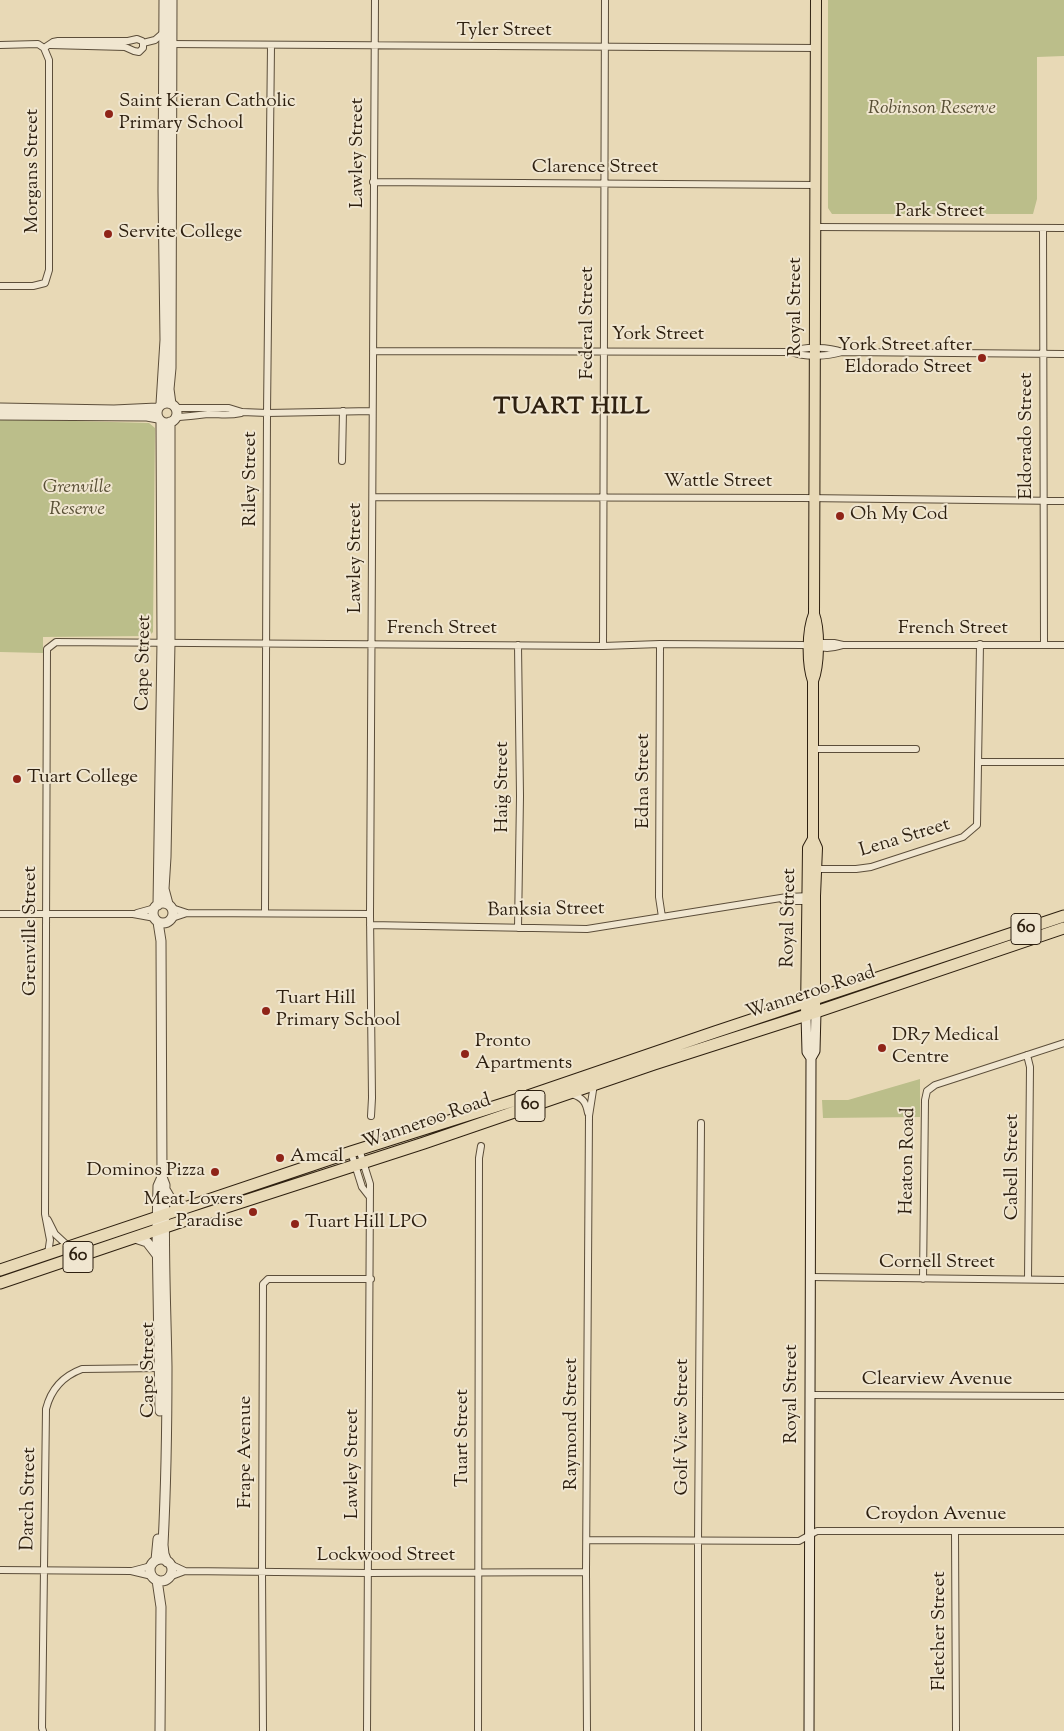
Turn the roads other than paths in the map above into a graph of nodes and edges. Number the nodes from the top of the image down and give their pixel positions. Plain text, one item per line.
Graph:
1 (164, 0) edge
2 (172, 0) edge
3 (375, 0) edge
4 (605, 0) edge
5 (816, 0) edge
6 (163, 33) junction
7 (143, 43) junction
8 (0, 45) edge
9 (47, 46) junction
10 (168, 46) junction
11 (271, 46) junction
12 (374, 46) junction
13 (604, 47) junction
14 (817, 48) junction
15 (373, 182) junction
16 (604, 184) junction
17 (816, 185) junction
18 (815, 227) junction
19 (1043, 228) junction
20 (1064, 228) edge
21 (0, 286) edge
22 (373, 351) junction
23 (604, 351) junction
24 (814, 352) junction
25 (1043, 354) junction
26 (1064, 354) edge
27 (159, 406) junction
28 (0, 408) edge
29 (372, 411) junction
30 (343, 412) junction
31 (267, 413) junction
32 (0, 415) edge
33 (169, 415) junction
34 (342, 461) dead end
35 (373, 497) junction
36 (603, 498) junction
37 (815, 498) junction
38 (1044, 501) junction
39 (1064, 501) edge
40 (166, 642) junction
41 (266, 643) junction
42 (660, 644) junction
43 (980, 644) junction
44 (1044, 644) junction
45 (372, 645) junction
46 (518, 645) junction
47 (1064, 645) edge
48 (603, 646) junction
49 (815, 646) junction
50 (47, 649) joint
51 (813, 749) junction
52 (916, 750) dead end
53 (979, 762) junction
54 (1064, 762) edge
55 (812, 869) junction
56 (811, 899) junction
57 (170, 906) junction
58 (156, 913) junction
59 (187, 913) junction
60 (265, 913) junction
61 (0, 914) edge
62 (47, 914) junction
63 (370, 914) junction
64 (1064, 916) edge
65 (662, 917) junction
66 (170, 920) junction
67 (370, 925) junction
68 (518, 928) junction
69 (1064, 928) edge
70 (162, 941) junction
71 (811, 1000) junction
72 (811, 1014) junction
73 (1064, 1043) edge
74 (1027, 1055) junction
75 (594, 1084) junction
76 (569, 1092) junction
77 (371, 1116) dead end
78 (589, 1116) junction
79 (701, 1123) dead end
80 (481, 1146) dead end
81 (355, 1151) junction
82 (359, 1164) junction
83 (338, 1171) junction
84 (162, 1177) junction
85 (270, 1179) junction
86 (165, 1188) junction
87 (230, 1193) junction
88 (268, 1194) junction
89 (183, 1208) junction
90 (45, 1214) junction
91 (161, 1216) junction
92 (161, 1229) junction
93 (135, 1238) junction
94 (70, 1247) junction
95 (48, 1254) junction
96 (157, 1255) junction
97 (0, 1270) edge
98 (811, 1277) junction
99 (371, 1279) junction
100 (923, 1279) junction
101 (1028, 1279) junction
102 (1064, 1280) edge
103 (0, 1283) edge
104 (163, 1368) junction
105 (811, 1395) junction
106 (1064, 1396) edge
107 (1064, 1531) edge
108 (955, 1532) junction
109 (810, 1536) junction
110 (588, 1540) junction
111 (698, 1541) junction
112 (168, 1563) junction
113 (0, 1570) edge
114 (185, 1570) junction
115 (44, 1571) junction
116 (262, 1572) junction
117 (478, 1572) junction
118 (586, 1572) junction
119 (159, 1573) junction
120 (368, 1573) junction
121 (44, 1731) edge
122 (160, 1731) edge
123 (263, 1731) edge
124 (367, 1731) edge
125 (478, 1731) edge
126 (587, 1731) edge
127 (698, 1731) edge
128 (809, 1731) edge
129 (956, 1731) edge

1 - 6 street, Cape Street
2 - 10 street, Cape Street
3 - 12 street, Lawley Street
4 - 13 street, Federal Street
5 - 14 main road, Royal Street
6 - 7 street
6 - 10 street, Cape Street
7 - 9 street
7 - 9 street
8 - 9 street
9 - 21 street, Morgans Street
10 - 11 street, Tyler Street
10 - 27 street, Cape Street
10 - 33 street, Cape Street
11 - 12 street, Tyler Street
11 - 31 street, Riley Street
12 - 13 street, Tyler Street
12 - 15 street, Lawley Street
13 - 14 street, Tyler Street
13 - 16 street, Federal Street
14 - 17 main road, Royal Street
15 - 16 street, Clarence Street
15 - 22 street, Lawley Street
16 - 17 street, Clarence Street
16 - 23 street, Federal Street
17 - 18 main road, Royal Street
18 - 19 street, Park Street
18 - 24 main road, Royal Street
19 - 20 street, Park Street
19 - 25 street, Eldorado Street
22 - 23 street, York Street
22 - 29 street, Lawley Street
23 - 24 street, York Street
23 - 36 street, Federal Street
24 - 25 street, York Street
24 - 37 main road, Royal Street
25 - 26 street, York Street
25 - 38 street, Eldorado Street
27 - 28 street
27 - 33 street
27 - 33 street, Cape Street
29 - 30 street
29 - 35 street, Lawley Street
30 - 31 street
30 - 34 street
31 - 33 street
31 - 41 street, Riley Street
32 - 33 street
33 - 40 street, Cape Street
35 - 36 street, Wattle Street
35 - 45 street, Lawley Street
36 - 37 street, Wattle Street
36 - 48 street, Federal Street
37 - 38 street, Wattle Street
37 - 49 main road, Royal Street
38 - 39 street, Wattle Street
38 - 44 street, Eldorado Street
40 - 41 street, French Street
40 - 50 street, French Street
40 - 57 street, Cape Street
40 - 58 street, Cape Street
41 - 45 street, French Street
41 - 60 street, Riley Street
42 - 48 street, French Street
42 - 49 street, French Street
42 - 65 street, Edna Street
43 - 44 street, French Street
43 - 49 street, French Street
43 - 53 street
44 - 47 street, French Street
45 - 46 street, French Street
45 - 63 street, Lawley Street
46 - 48 street, French Street
46 - 68 street, Haig Street
49 - 51 main road, Royal Street
50 - 62 street, Grenville Street
51 - 52 street
51 - 55 main road, Royal Street
53 - 54 street
53 - 55 street, Lena Street
55 - 56 main road, Royal Street
56 - 65 street, Banksia Street
56 - 71 main road, Royal Street
57 - 58 street
57 - 59 street
57 - 66 street, Cape Street
58 - 62 street
58 - 66 street
58 - 70 street, Cape Street
59 - 60 street
59 - 66 street
60 - 63 street
61 - 62 street
62 - 90 street, Grenville Street
63 - 67 street, Lawley Street
64 - 71 highway, Wanneroo Road / 60
65 - 68 street, Banksia Street
66 - 70 street, Cape Street
67 - 68 street, Banksia Street
67 - 77 street, Lawley Street
69 - 72 highway, Wanneroo Road / 60
70 - 84 street, Cape Street
71 - 72 main road, Royal Street
71 - 81 highway, Wanneroo Road / 60
72 - 75 highway, Wanneroo Road / 60
72 - 98 street, Royal Street
73 - 74 street
74 - 100 street, Heaton Road
74 - 101 street, Cabell Street
75 - 76 highway, Wanneroo Road / 60
75 - 78 street, Raymond Street
76 - 78 street
76 - 82 highway, Wanneroo Road / 60
78 - 110 street, Raymond Street
79 - 111 street, Golf View Street
80 - 117 street, Tuart Street
81 - 82 street, Lawley Street
81 - 85 highway, Wanneroo Road / 60
82 - 83 highway, Wanneroo Road / 60
82 - 99 street, Lawley Street
83 - 85 highway
83 - 88 highway, Wanneroo Road / 60
84 - 86 street, Cape Street
84 - 91 street, Cape Street
85 - 87 highway, Wanneroo Road / 60
86 - 89 street
86 - 91 street, Cape Street
87 - 88 highway
87 - 89 highway, Wanneroo Road / 60
88 - 92 highway, Wanneroo Road / 60
89 - 91 highway, Wanneroo Road / 60
90 - 94 street, Grenville Street
90 - 95 street, Grenville Street
91 - 92 street, Cape Street
91 - 94 highway, Wanneroo Road / 60
92 - 93 highway, Wanneroo Road / 60
92 - 96 street, Cape Street
92 - 104 street, Cape Street
93 - 96 street
93 - 103 highway, Wanneroo Road / 60
94 - 95 highway, Wanneroo Road / 60
95 - 97 highway, Wanneroo Road / 60
96 - 104 street, Cape Street
98 - 100 street, Cornell Street
98 - 105 street, Royal Street
99 - 116 street, Frape Avenue
99 - 120 street, Lawley Street
100 - 101 street, Cornell Street
101 - 102 street, Cornell Street
104 - 112 street, Cape Street
104 - 115 street, Darch Street
104 - 119 street, Cape Street
105 - 106 street, Clearview Avenue
105 - 109 street, Royal Street
107 - 108 street, Croydon Avenue
108 - 109 street, Croydon Avenue
108 - 129 street, Fletcher Street
109 - 111 street
109 - 128 street, Royal Street
110 - 111 street
110 - 118 street, Raymond Street
111 - 127 street, Golf View Street
112 - 114 street, Lockwood Street
112 - 119 street, Cape Street
112 - 119 street
113 - 115 street
114 - 116 street, Lockwood Street
114 - 119 street, Lockwood Street
115 - 119 street
115 - 121 street, Darch Street
116 - 120 street, Lockwood Street
116 - 123 street, Frape Avenue
117 - 118 street, Lockwood Street
117 - 120 street, Lockwood Street
117 - 125 street, Tuart Street
118 - 126 street, Raymond Street
119 - 122 street, Cape Street
120 - 124 street, Lawley Street

